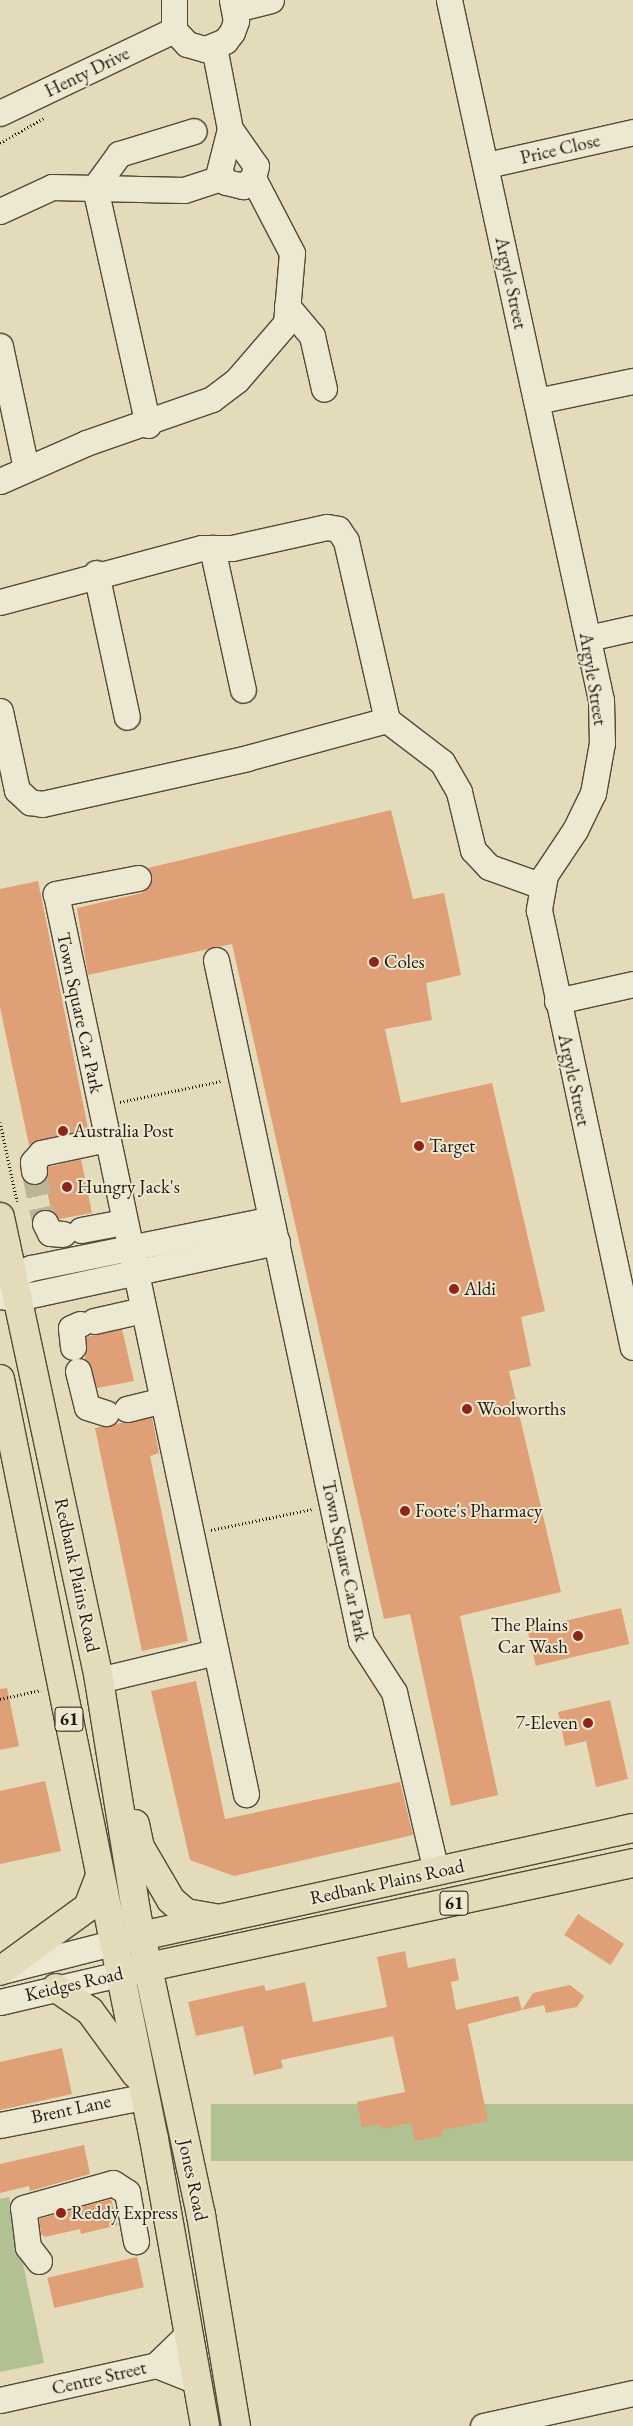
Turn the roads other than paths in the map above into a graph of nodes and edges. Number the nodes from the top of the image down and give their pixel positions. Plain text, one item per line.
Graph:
1 (174, 0) edge
2 (271, 0) edge
3 (449, 0) edge
4 (234, 4) edge
5 (174, 30) junction
6 (214, 47) junction
7 (0, 113) edge
8 (230, 129) junction
9 (194, 131) dead end
10 (633, 132) edge
11 (486, 165) junction
12 (222, 178) junction
13 (253, 178) junction
14 (96, 188) junction
15 (0, 211) edge
16 (287, 306) junction
17 (0, 346) edge
18 (633, 381) edge
19 (324, 389) dead end
20 (537, 401) junction
21 (148, 425) junction
22 (26, 468) junction
23 (0, 481) edge
24 (212, 548) junction
25 (96, 573) junction
26 (0, 602) edge
27 (633, 628) edge
28 (588, 638) junction
29 (243, 690) dead end
30 (0, 711) edge
31 (127, 716) dead end
32 (387, 720) junction
33 (138, 878) dead end
34 (542, 886) junction
35 (216, 960) dead end
36 (633, 984) edge
37 (557, 1001) junction
38 (106, 1139) junction
39 (34, 1172) tunnel mouth
40 (9, 1214) edge
41 (123, 1222) junction
42 (63, 1229) dead end
43 (274, 1231) junction
44 (132, 1260) junction
45 (7, 1287) edge
46 (142, 1310) junction
47 (633, 1347) edge
48 (0, 1379) edge
49 (162, 1400) junction
50 (216, 1652) junction
51 (99, 1680) junction
52 (102, 1715) junction
53 (246, 1794) dead end
54 (633, 1828) edge
55 (633, 1863) edge
56 (436, 1871) junction
57 (580, 1876) junction
58 (99, 1878) junction
59 (217, 1919) junction
60 (141, 1936) junction
61 (112, 1943) junction
62 (148, 1967) junction
63 (0, 1971) edge
64 (118, 1974) junction
65 (56, 1988) junction
66 (0, 2002) edge
67 (142, 2089) junction
68 (0, 2125) edge
69 (136, 2241) dead end
70 (39, 2261) dead end
71 (188, 2334) junction
72 (156, 2365) junction
73 (196, 2381) junction
74 (633, 2393) edge
75 (0, 2400) edge
76 (205, 2426) edge
77 (236, 2426) edge
78 (483, 2426) edge

1 - 5 street
2 - 4 street
3 - 11 street, Argyle Street
4 - 6 street
5 - 6 street
5 - 7 street, Henty Drive
6 - 8 street
8 - 12 street
8 - 13 street
9 - 14 street
10 - 11 street, Price Close
11 - 20 street, Argyle Street
12 - 13 street
12 - 14 street
13 - 16 street
14 - 15 street
14 - 21 street
16 - 19 street
16 - 21 street
17 - 22 street
18 - 20 street
20 - 28 street, Argyle Street
21 - 22 street
22 - 23 street
24 - 25 street
24 - 29 street
24 - 32 street
25 - 26 street
25 - 31 street
27 - 28 street
28 - 34 street, Argyle Street
30 - 32 street
32 - 34 street
33 - 38 street, Town Square Car Park
34 - 37 street, Argyle Street
35 - 43 street, Town Square Car Park
36 - 37 street
37 - 47 street, Argyle Street
38 - 39 street
38 - 41 street, Town Square Car Park
40 - 45 main road, Redbank Plains Road / 61
41 - 42 street
41 - 44 street, Town Square Car Park
43 - 44 street
43 - 56 street, Town Square Car Park
44 - 45 street
44 - 46 street, Town Square Car Park
45 - 51 main road, Redbank Plains Road / 61
46 - 49 street, Town Square Car Park
46 - 49 street
48 - 58 main road, Redbank Plains Road / 61
49 - 50 street, Town Square Car Park
50 - 51 street
50 - 53 street, Town Square Car Park
51 - 52 main road, Redbank Plains Road / 61
52 - 59 main road, 61
52 - 60 main road, Redbank Plains Road / 61
54 - 56 main road, Redbank Plains Road / 61
55 - 57 main road, Redbank Plains Road / 61
56 - 57 main road
56 - 59 main road, Redbank Plains Road / 61
57 - 62 main road, Redbank Plains Road / 61
58 - 61 main road, Redbank Plains Road / 61
58 - 63 main road
59 - 60 main road, Redbank Plains Road / 61
60 - 61 main road, Redbank Plains Road / 61
60 - 62 main road, Jones Road
61 - 63 street, Keidges Road
61 - 64 main road, Redbank Plains Road / 61
62 - 64 main road, Keidges Road / 61
62 - 77 main road, Jones Road
64 - 65 street, Keidges Road
64 - 67 main road, Jones Road
65 - 66 street, Keidges Road
65 - 67 main road
67 - 68 street, Brent Lane
67 - 71 main road, Jones Road
69 - 70 street
71 - 72 street
71 - 73 main road, Jones Road
72 - 73 street, Centre Street
72 - 75 street, Centre Street
73 - 76 main road, Jones Road
74 - 78 street

